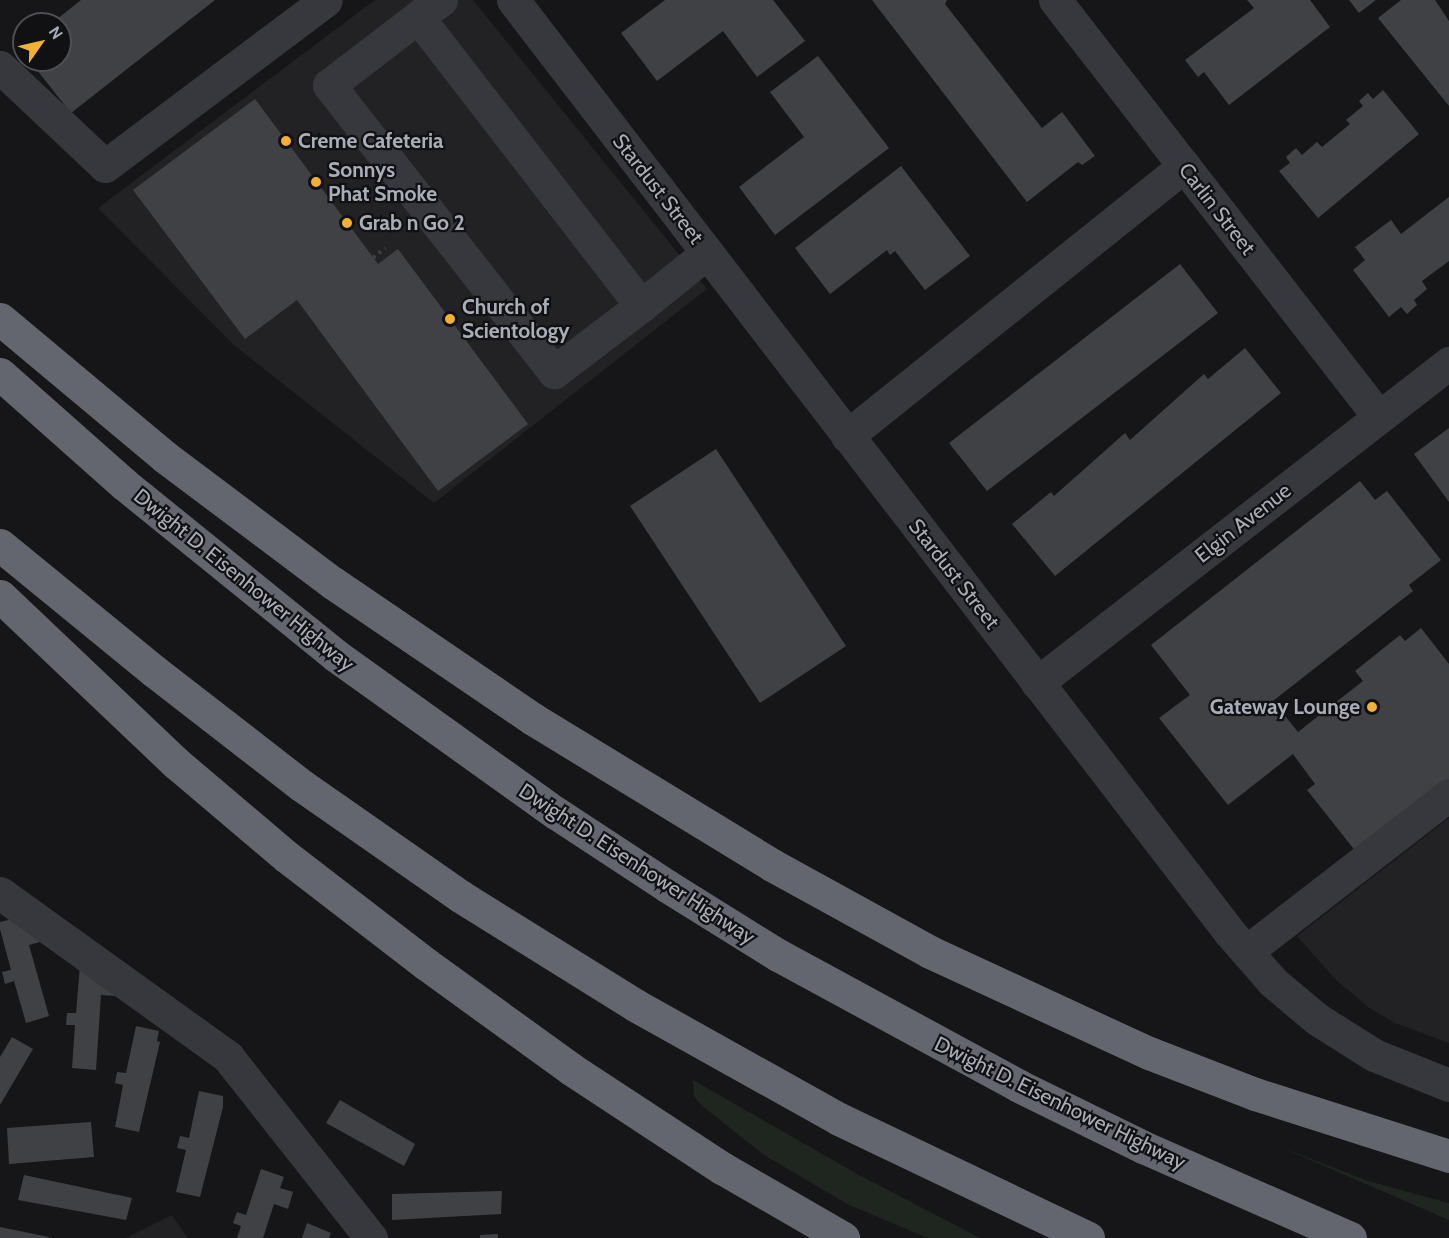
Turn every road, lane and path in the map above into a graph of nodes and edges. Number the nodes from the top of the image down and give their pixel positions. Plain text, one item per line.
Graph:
1 (326, 0) edge
2 (513, 0) edge
3 (1056, 0) edge
4 (429, 9) edge
5 (0, 68) edge
6 (1185, 166) junction
7 (385, 248) dead end
8 (707, 253) junction
9 (373, 258) dead end
10 (641, 306) junction
11 (0, 319) edge
12 (1449, 363) edge
13 (0, 374) edge
14 (1379, 417) junction
15 (847, 436) junction
16 (0, 544) edge
17 (0, 596) edge
18 (1037, 683) junction
19 (1449, 795) edge
20 (0, 893) edge
21 (1247, 951) junction
22 (1449, 1085) edge
23 (1449, 1156) edge
24 (371, 1238) edge
25 (843, 1238) edge
26 (1088, 1238) edge
27 (1350, 1238) edge

1 - 5 street
2 - 8 street, Stardust Street
3 - 6 street, Carlin Street
4 - 10 street
4 - 10 street
6 - 14 street, Carlin Street
6 - 15 street
7 - 9 path
8 - 10 street
8 - 15 street, Stardust Street
11 - 23 highway
12 - 14 street, Elgin Avenue
13 - 27 highway, Dwight D. Eisenhower Highway
14 - 18 street, Elgin Avenue
15 - 18 street, Stardust Street
16 - 26 highway
17 - 25 highway
18 - 21 street, Stardust Street
19 - 21 street
20 - 24 street
21 - 22 street, Stardust Street

